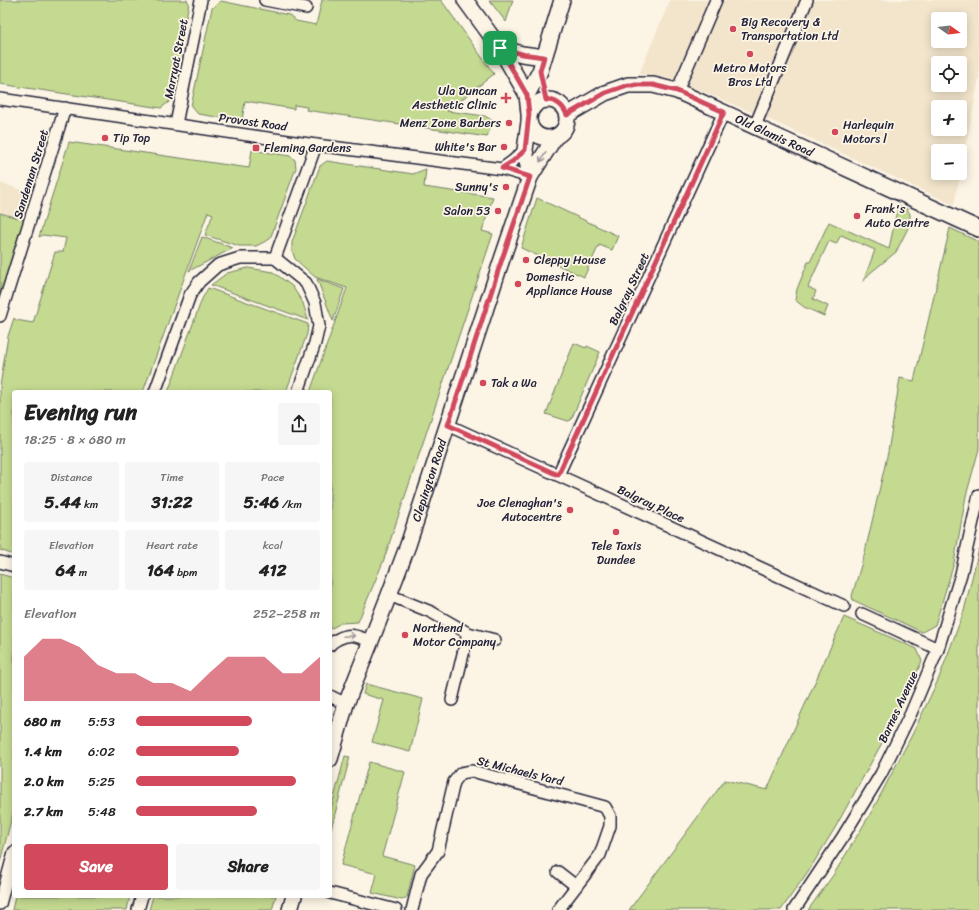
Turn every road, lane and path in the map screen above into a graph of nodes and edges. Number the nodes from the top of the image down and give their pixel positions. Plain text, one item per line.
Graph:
1 (201, 0) edge
2 (265, 0) edge
3 (465, 0) edge
4 (562, 0) edge
5 (716, 0) edge
6 (807, 0) edge
7 (306, 8) dead end
8 (500, 48) junction
9 (542, 64) junction
10 (677, 91) junction
11 (527, 95) junction
12 (0, 99) edge
13 (546, 100) junction
14 (65, 108) junction
15 (724, 112) junction
16 (567, 115) junction
17 (529, 118) junction
18 (176, 124) junction
19 (755, 126) junction
20 (555, 137) junction
21 (316, 145) junction
22 (525, 150) junction
23 (502, 168) junction
24 (530, 177) junction
25 (979, 229) edge
26 (275, 258) junction
27 (0, 316) edge
28 (156, 390) edge
29 (299, 390) edge
30 (448, 425) junction
31 (558, 475) junction
32 (979, 494) edge
33 (0, 562) edge
34 (12, 565) edge
35 (389, 595) junction
36 (844, 606) dead end
37 (862, 614) dead end
38 (468, 633) junction
39 (495, 640) dead end
40 (370, 641) junction
41 (332, 643) edge
42 (938, 649) junction
43 (332, 697) edge
44 (452, 700) dead end
45 (346, 704) junction
46 (332, 752) edge
47 (12, 859) edge
48 (558, 872) dead end
49 (576, 886) junction
50 (332, 894) edge
51 (141, 898) edge
52 (293, 898) edge
53 (0, 904) edge
54 (138, 910) edge
55 (290, 910) edge
56 (396, 910) edge
57 (412, 910) edge
58 (558, 910) edge
59 (794, 910) edge

1 - 18 street, Marryat Street
2 - 7 street
3 - 8 street
4 - 9 street
5 - 10 street
6 - 19 street
8 - 9 street
8 - 11 street
9 - 11 street
9 - 13 street
10 - 15 street, Old Glamis Road
10 - 16 street, Old Glamis Road
11 - 17 street, Clepington Road
12 - 14 street, Provost Road
13 - 16 street
13 - 17 street
14 - 18 street, Provost Road
14 - 27 street, Sandeman Street
15 - 19 street, Old Glamis Road
15 - 31 street, Balgray Street
16 - 20 street, Clepington Road
17 - 20 street
17 - 22 street, Clepington Road
18 - 21 street, Provost Road
19 - 25 street, Old Glamis Road
20 -> 24 street, Clepington Road
21 - 23 street, Provost Road
21 - 26 street
22 - 23 street
22 - 24 street, Clepington Road
23 - 24 street, Provost Road
24 - 30 street, Clepington Road
26 - 28 street
26 - 29 street
30 - 31 street, Balgray Place
30 - 35 street, Clepington Road
31 - 36 street, Balgray Place
32 - 42 street, Barnes Avenue
33 - 34 street
35 - 38 street
35 - 40 street, Clepington Road
37 - 42 street
38 - 39 street
38 - 44 street
41 -> 40 street
40 - 45 street, Clepington Road
42 - 59 street, Barnes Avenue
43 - 45 street
45 - 46 street, Clepington Road
47 - 53 street
48 - 49 street
49 - 57 street, St Michaels Yard
49 - 58 street, St Michaels Yard
50 - 56 street
51 - 54 street
52 - 55 street

